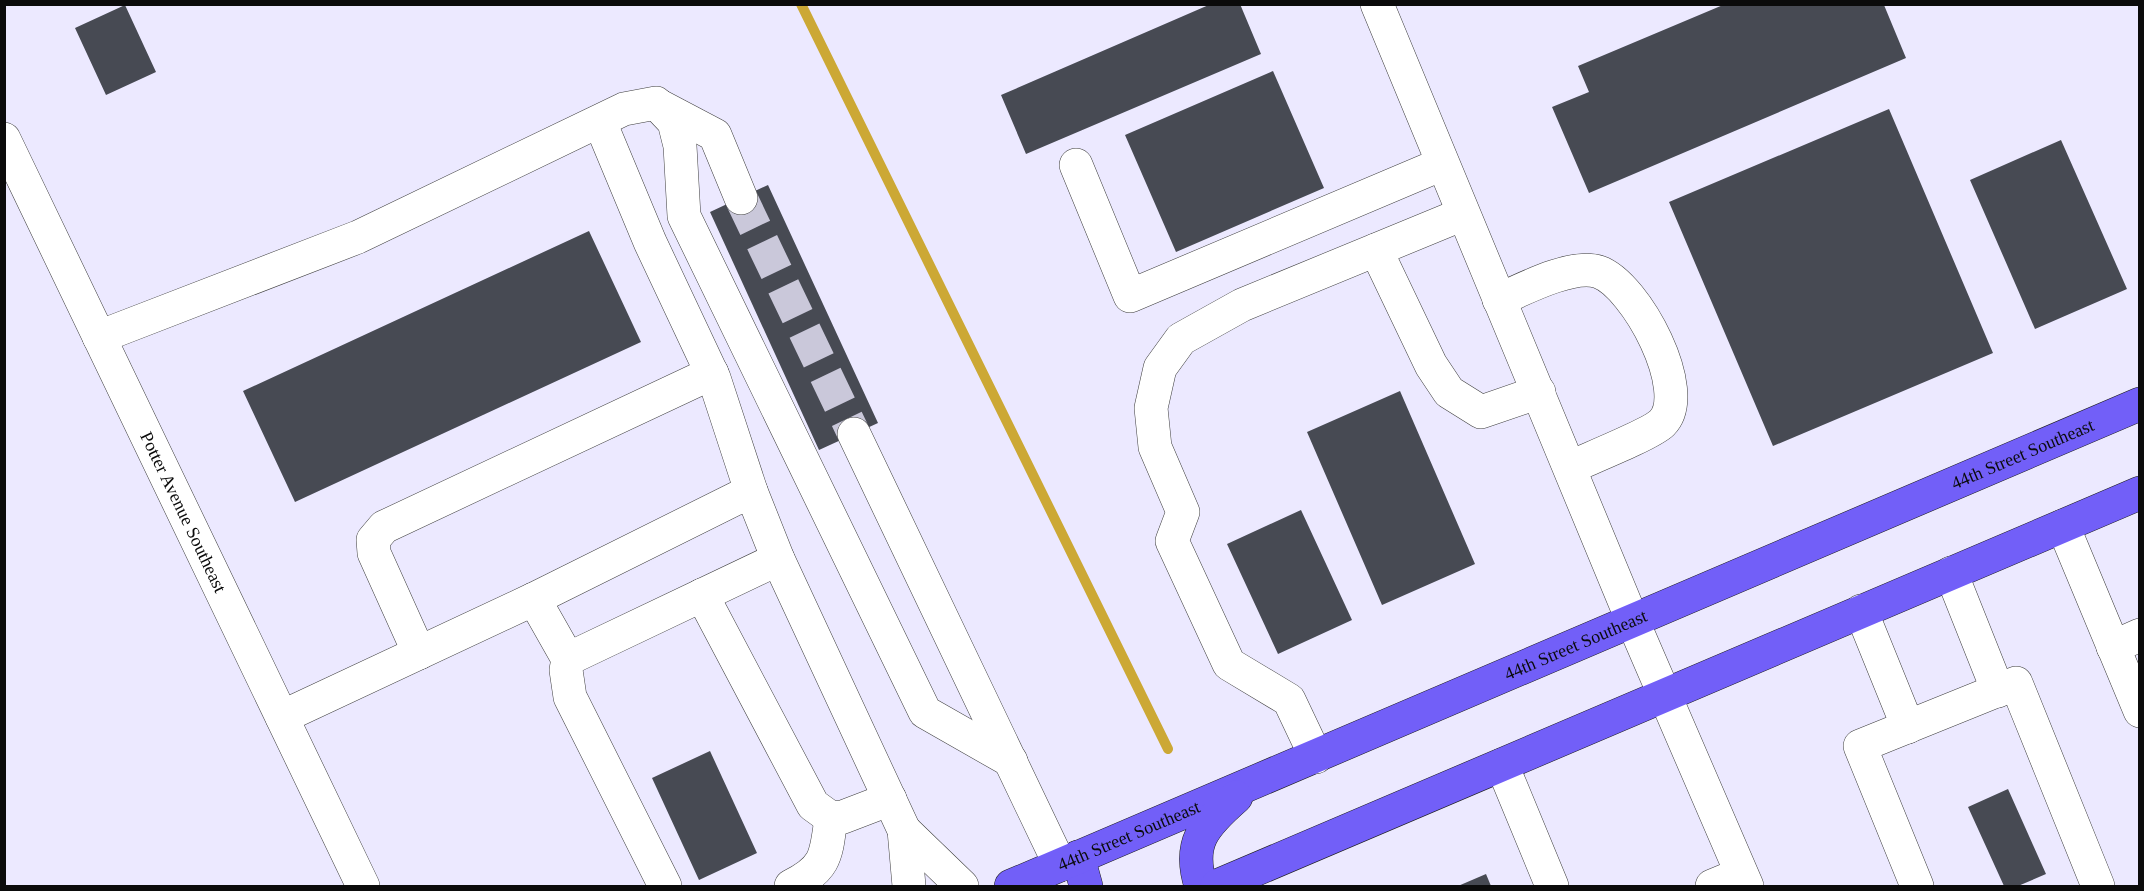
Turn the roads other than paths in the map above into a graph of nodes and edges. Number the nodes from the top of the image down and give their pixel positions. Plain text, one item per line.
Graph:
1 (1377, 4) edge
2 (656, 103) junction
3 (600, 122) junction
4 (4, 139) edge
5 (1442, 164) junction
6 (1076, 165) dead end
7 (741, 198) tunnel mouth
8 (1463, 214) junction
9 (1376, 250) junction
10 (1499, 300) junction
11 (99, 337) junction
12 (712, 373) junction
13 (1539, 392) junction
14 (2139, 404) edge
15 (854, 434) tunnel mouth
16 (1571, 467) junction
17 (751, 491) junction
18 (2139, 493) edge
19 (2063, 526) junction
20 (778, 559) junction
21 (1951, 573) junction
22 (702, 595) junction
23 (534, 599) junction
24 (1861, 611) junction
25 (1633, 622) junction
26 (2126, 641) edge
27 (420, 653) junction
28 (568, 659) junction
29 (2007, 687) junction
30 (1665, 695) junction
31 (2139, 711) edge
32 (282, 717) junction
33 (1908, 727) junction
34 (1316, 757) junction
35 (1011, 761) junction
36 (1502, 765) junction
37 (1248, 786) junction
38 (890, 799) junction
39 (831, 818) junction
40 (904, 830) junction
41 (1075, 870) edge
42 (1744, 880) edge
43 (363, 886) edge
44 (665, 886) edge
45 (791, 886) edge
46 (909, 886) edge
47 (962, 886) edge
48 (1011, 886) edge
49 (1202, 886) edge
50 (1217, 886) edge
51 (1552, 886) edge
52 (1712, 886) edge
53 (1917, 886) edge
54 (2098, 886) edge

1 - 5 street
2 - 3 street
2 - 7 street
2 - 35 street
3 - 11 street
3 - 12 street
4 - 11 street, Potter Avenue Southeast
5 - 6 street
5 - 8 street
8 - 9 street
8 - 10 street
9 - 13 street
9 - 34 street
10 - 13 street
10 - 16 street
11 - 32 street, Potter Avenue Southeast
12 - 17 street
12 - 27 street
13 - 16 street
14 - 25 main road, 44th Street Southeast
15 - 35 street
16 - 25 street
17 - 20 street
17 - 23 street
18 - 19 main road
19 - 21 main road
19 - 26 street
20 - 22 street
20 - 38 street
21 - 24 main road
21 - 29 street
22 - 28 street
22 - 39 street
23 - 27 street
23 - 28 street
24 - 30 main road
24 - 33 street
25 - 30 street
25 - 34 main road, 44th Street Southeast
26 - 31 street
27 - 32 street
28 - 44 street
29 - 33 street
29 - 54 street
30 - 36 main road
30 - 42 street
32 - 43 street, Potter Avenue Southeast
33 - 53 street
34 - 37 main road, 44th Street Southeast
35 - 41 street
36 - 50 main road
36 - 51 street
37 - 41 main road, 44th Street Southeast
37 - 49 main road
38 - 39 street
38 - 40 street
39 - 45 street
40 - 46 street
40 - 47 street
41 - 48 main road, 44th Street Southeast
42 - 52 street

